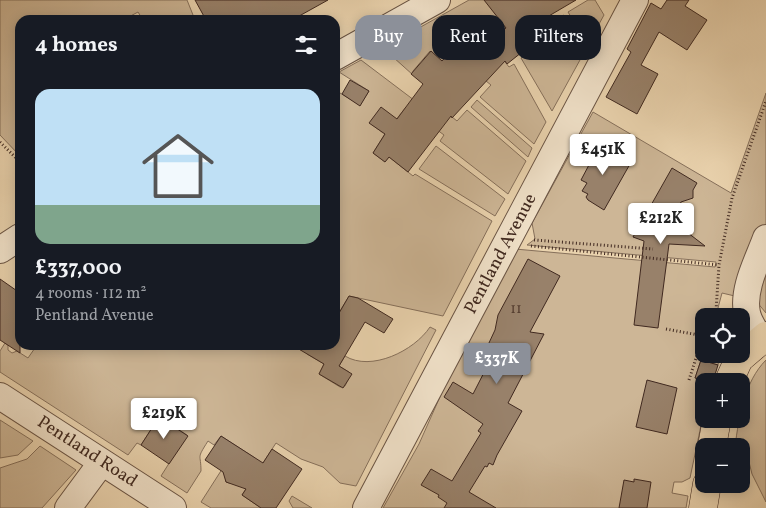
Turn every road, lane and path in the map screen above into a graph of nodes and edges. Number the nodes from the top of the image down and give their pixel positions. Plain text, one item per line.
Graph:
1 (437, 0) edge
2 (635, 0) edge
3 (340, 54) edge
4 (766, 101) edge
5 (0, 142) edge
6 (15, 157) edge
7 (766, 238) edge
8 (15, 240) edge
9 (653, 249) dead end
10 (0, 250) edge
11 (719, 265) junction
12 (717, 302) dead end
13 (666, 329) dead end
14 (695, 334) edge
15 (759, 341) edge
16 (724, 371) edge
17 (689, 380) dead end
18 (0, 396) edge
19 (102, 462) junction
20 (706, 493) edge
21 (68, 508) edge
22 (173, 508) edge
23 (366, 508) edge
24 (703, 508) edge

1 - 3 street
2 - 23 street, Pentland Avenue
4 - 11 path
5 - 6 path
7 - 15 street
8 - 10 street
9 - 11 path
11 - 12 path
13 - 14 path
15 - 16 main road
16 - 17 path
18 - 19 street, Pentland Road
19 - 21 street
19 - 22 street, Pentland Road
20 - 24 main road

